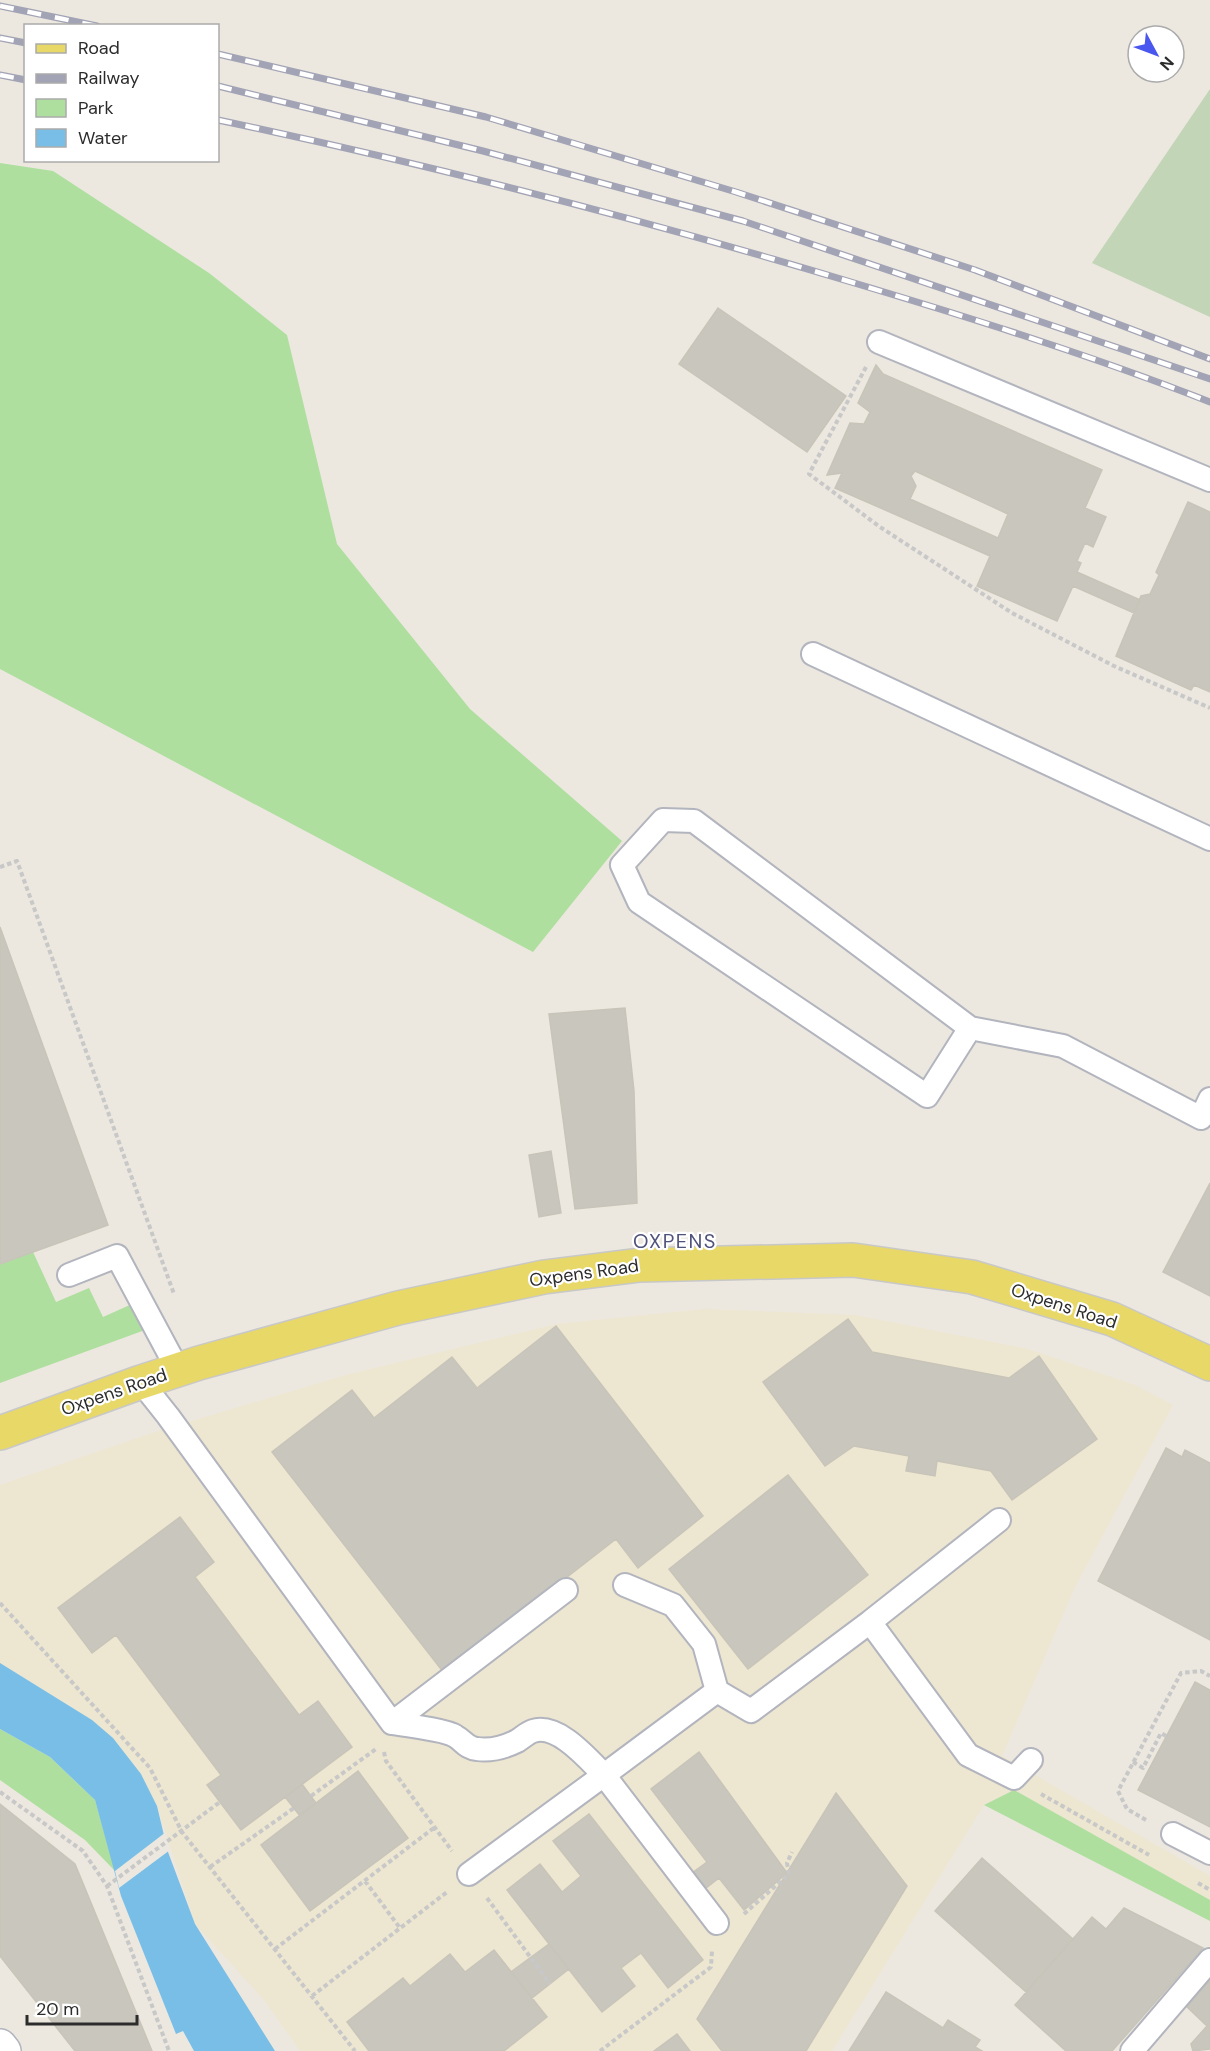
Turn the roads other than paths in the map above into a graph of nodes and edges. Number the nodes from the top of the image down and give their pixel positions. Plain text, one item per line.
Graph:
1 (879, 342) road end
2 (1210, 480) edge
3 (813, 654) dead end
4 (1210, 839) edge
5 (970, 1028) junction
6 (1210, 1099) edge
7 (69, 1275) dead end
8 (1210, 1364) edge
9 (178, 1370) junction
10 (141, 1382) junction
11 (0, 1433) edge
12 (999, 1520) dead end
13 (625, 1585) dead end
14 (566, 1590) dead end
15 (870, 1622) junction
16 (717, 1691) junction
17 (392, 1723) junction
18 (1031, 1760) dead end
19 (604, 1774) junction
20 (1173, 1834) dead end
21 (1210, 1853) edge
22 (464, 1867) road end
23 (728, 1920) road end
24 (1210, 1960) edge
25 (0, 2046) edge
26 (4, 2051) edge
27 (1132, 2051) edge

1 - 2 lane
3 - 4 lane
5 - 5 lane
5 - 6 lane
7 - 9 lane
8 - 9 main road, Oxpens Road
9 - 10 main road, Oxpens Road
10 - 11 main road, Oxpens Road
10 - 17 lane
12 - 15 lane
13 - 16 lane
14 - 17 lane
15 - 16 lane
15 - 18 lane
16 - 19 lane
17 - 19 lane
19 - 22 lane
19 - 23 lane
20 - 21 lane
24 - 27 lane
25 - 26 street

